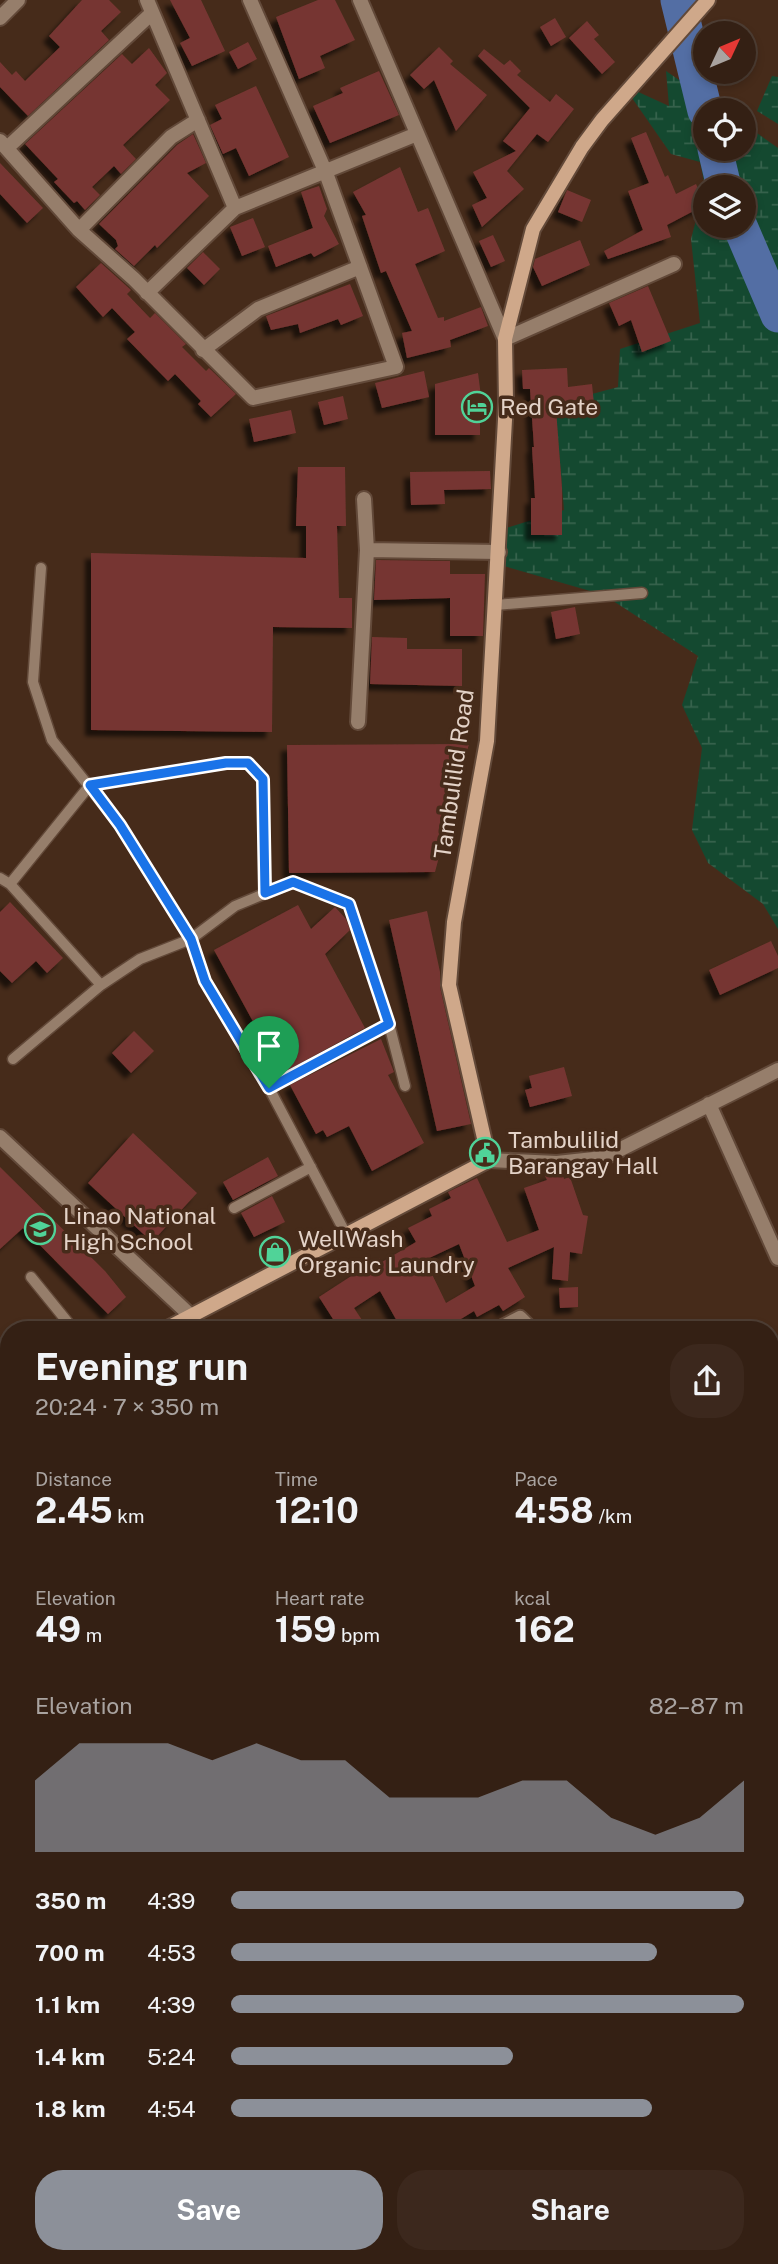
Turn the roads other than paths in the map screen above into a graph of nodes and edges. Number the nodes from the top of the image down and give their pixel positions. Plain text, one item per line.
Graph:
1 (18, 0) edge
2 (250, 0) edge
3 (360, 0) edge
4 (704, 5) edge
5 (149, 6) edge
6 (0, 18) edge
7 (198, 120) junction
8 (417, 134) junction
9 (3, 144) edge
10 (326, 173) junction
11 (235, 208) junction
12 (79, 230) junction
13 (674, 264) dead end
14 (360, 267) junction
15 (147, 293) junction
16 (505, 339) junction
17 (203, 350) junction
18 (364, 499) dead end
19 (367, 550) junction
20 (499, 552) junction
21 (41, 568) dead end
22 (642, 593) dead end
23 (496, 605) junction
24 (358, 722) dead end
25 (90, 785) junction
26 (5, 881) edge
27 (265, 893) junction
28 (191, 939) junction
29 (101, 985) junction
30 (389, 1024) junction
31 (13, 1059) dead end
32 (778, 1070) edge
33 (405, 1086) dead end
34 (269, 1088) junction
35 (709, 1104) junction
36 (0, 1137) edge
37 (489, 1160) junction
38 (311, 1167) junction
39 (233, 1208) dead end
40 (347, 1236) junction
41 (778, 1258) edge
42 (31, 1277) dead end
43 (192, 1317) junction
44 (67, 1321) edge
45 (183, 1321) edge

1 - 6 street
2 - 10 street
3 - 8 street
4 - 16 street, Tambulilid Road
5 - 7 street
5 - 9 street
7 - 11 street
7 - 12 street
8 - 10 street
8 - 16 street
9 - 12 street
10 - 11 street
10 - 14 street
11 - 15 street
12 - 15 street
13 - 16 street
14 - 17 street
14 - 17 street
15 - 17 street
16 - 20 street, Tambulilid Road
18 - 19 street
19 - 20 street
19 - 24 street
20 - 23 street, Tambulilid Road
21 - 25 lane
22 - 23 lane
23 - 37 street, Tambulilid Road
25 - 26 lane
25 - 27 lane
25 - 28 lane
26 - 29 lane
27 - 28 lane
27 - 30 lane
28 - 29 lane
28 - 34 lane
29 - 31 lane
30 - 33 lane
30 - 34 lane
32 - 35 street
34 - 38 lane
35 - 37 street
35 - 41 street
36 - 43 street
37 - 40 street
38 - 39 lane
38 - 40 lane
40 - 43 street
42 - 44 lane
43 - 45 street

